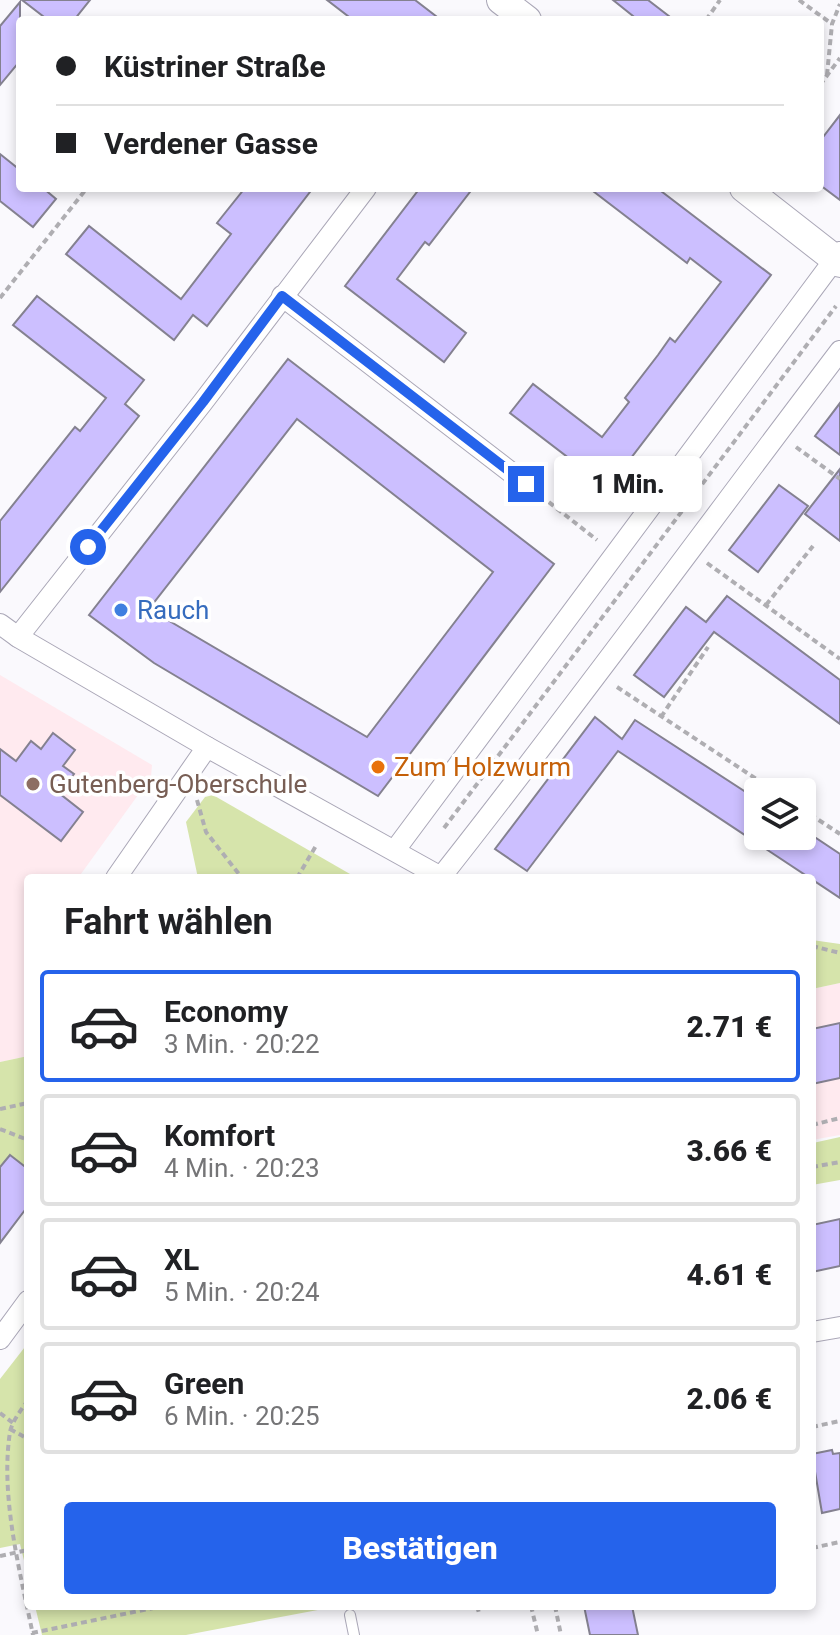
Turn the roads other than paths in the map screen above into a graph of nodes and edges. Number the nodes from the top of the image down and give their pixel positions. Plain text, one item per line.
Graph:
1 (363, 192) edge
2 (749, 192) edge
3 (838, 258) edge
4 (282, 296) junction
5 (840, 351) edge
6 (526, 484) road end
7 (0, 624) edge
8 (18, 637) junction
9 (207, 747) junction
10 (395, 850) junction
11 (119, 874) edge
12 (436, 874) edge
13 (443, 874) edge
14 (24, 1306) edge
15 (840, 1327) edge
16 (816, 1331) edge
17 (0, 1339) edge
18 (350, 1615) dead end
19 (354, 1635) edge

1 - 4 street
2 - 3 street
3 - 10 street
4 - 6 street
4 - 8 street
5 - 13 street
7 - 8 street
8 - 9 street
9 - 10 street
9 - 11 street
10 - 12 street
14 - 17 street
15 - 16 street
18 - 19 lane

